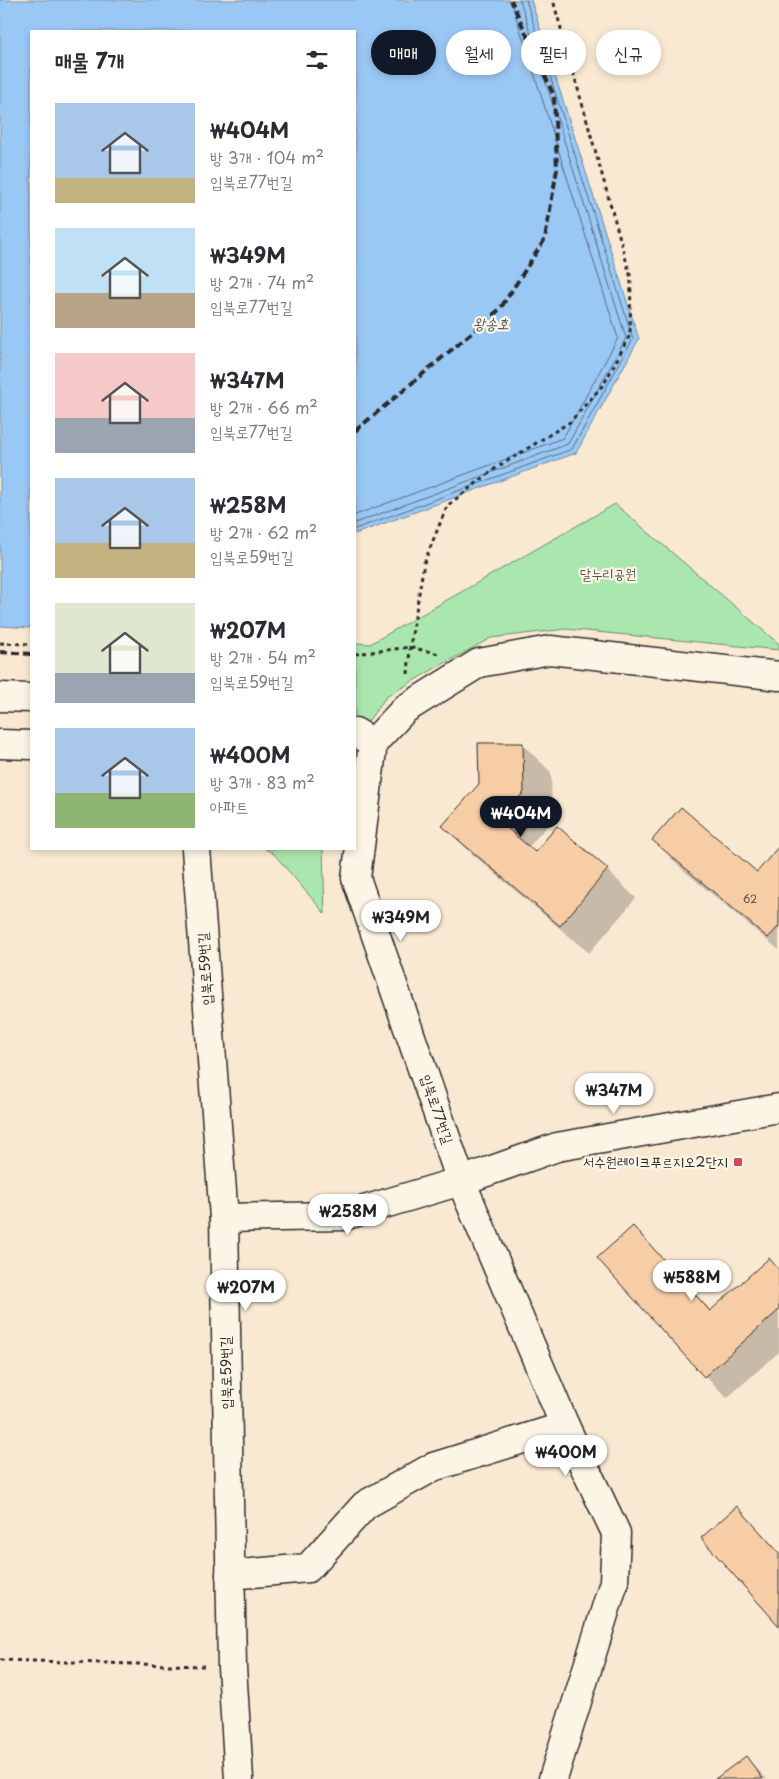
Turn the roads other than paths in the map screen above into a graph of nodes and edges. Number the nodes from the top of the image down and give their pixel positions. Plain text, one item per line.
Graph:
1 (779, 676) edge
2 (0, 697) edge
3 (30, 698) edge
4 (364, 737) edge
5 (0, 744) edge
6 (30, 745) edge
7 (196, 850) edge
8 (779, 1108) edge
9 (461, 1180) junction
10 (224, 1218) junction
11 (565, 1426) junction
12 (230, 1575) junction
13 (239, 1779) edge
14 (553, 1779) edge

1 - 4 street
2 - 3 street
4 - 9 street, 입북로77번길
5 - 6 street
7 - 10 street, 입북로59번길
8 - 9 street
9 - 10 street
9 - 11 street, 입북로77번길
10 - 12 street, 입북로59번길
11 - 12 street
11 - 14 street, 입북로77번길
12 - 13 street, 입북로59번길

